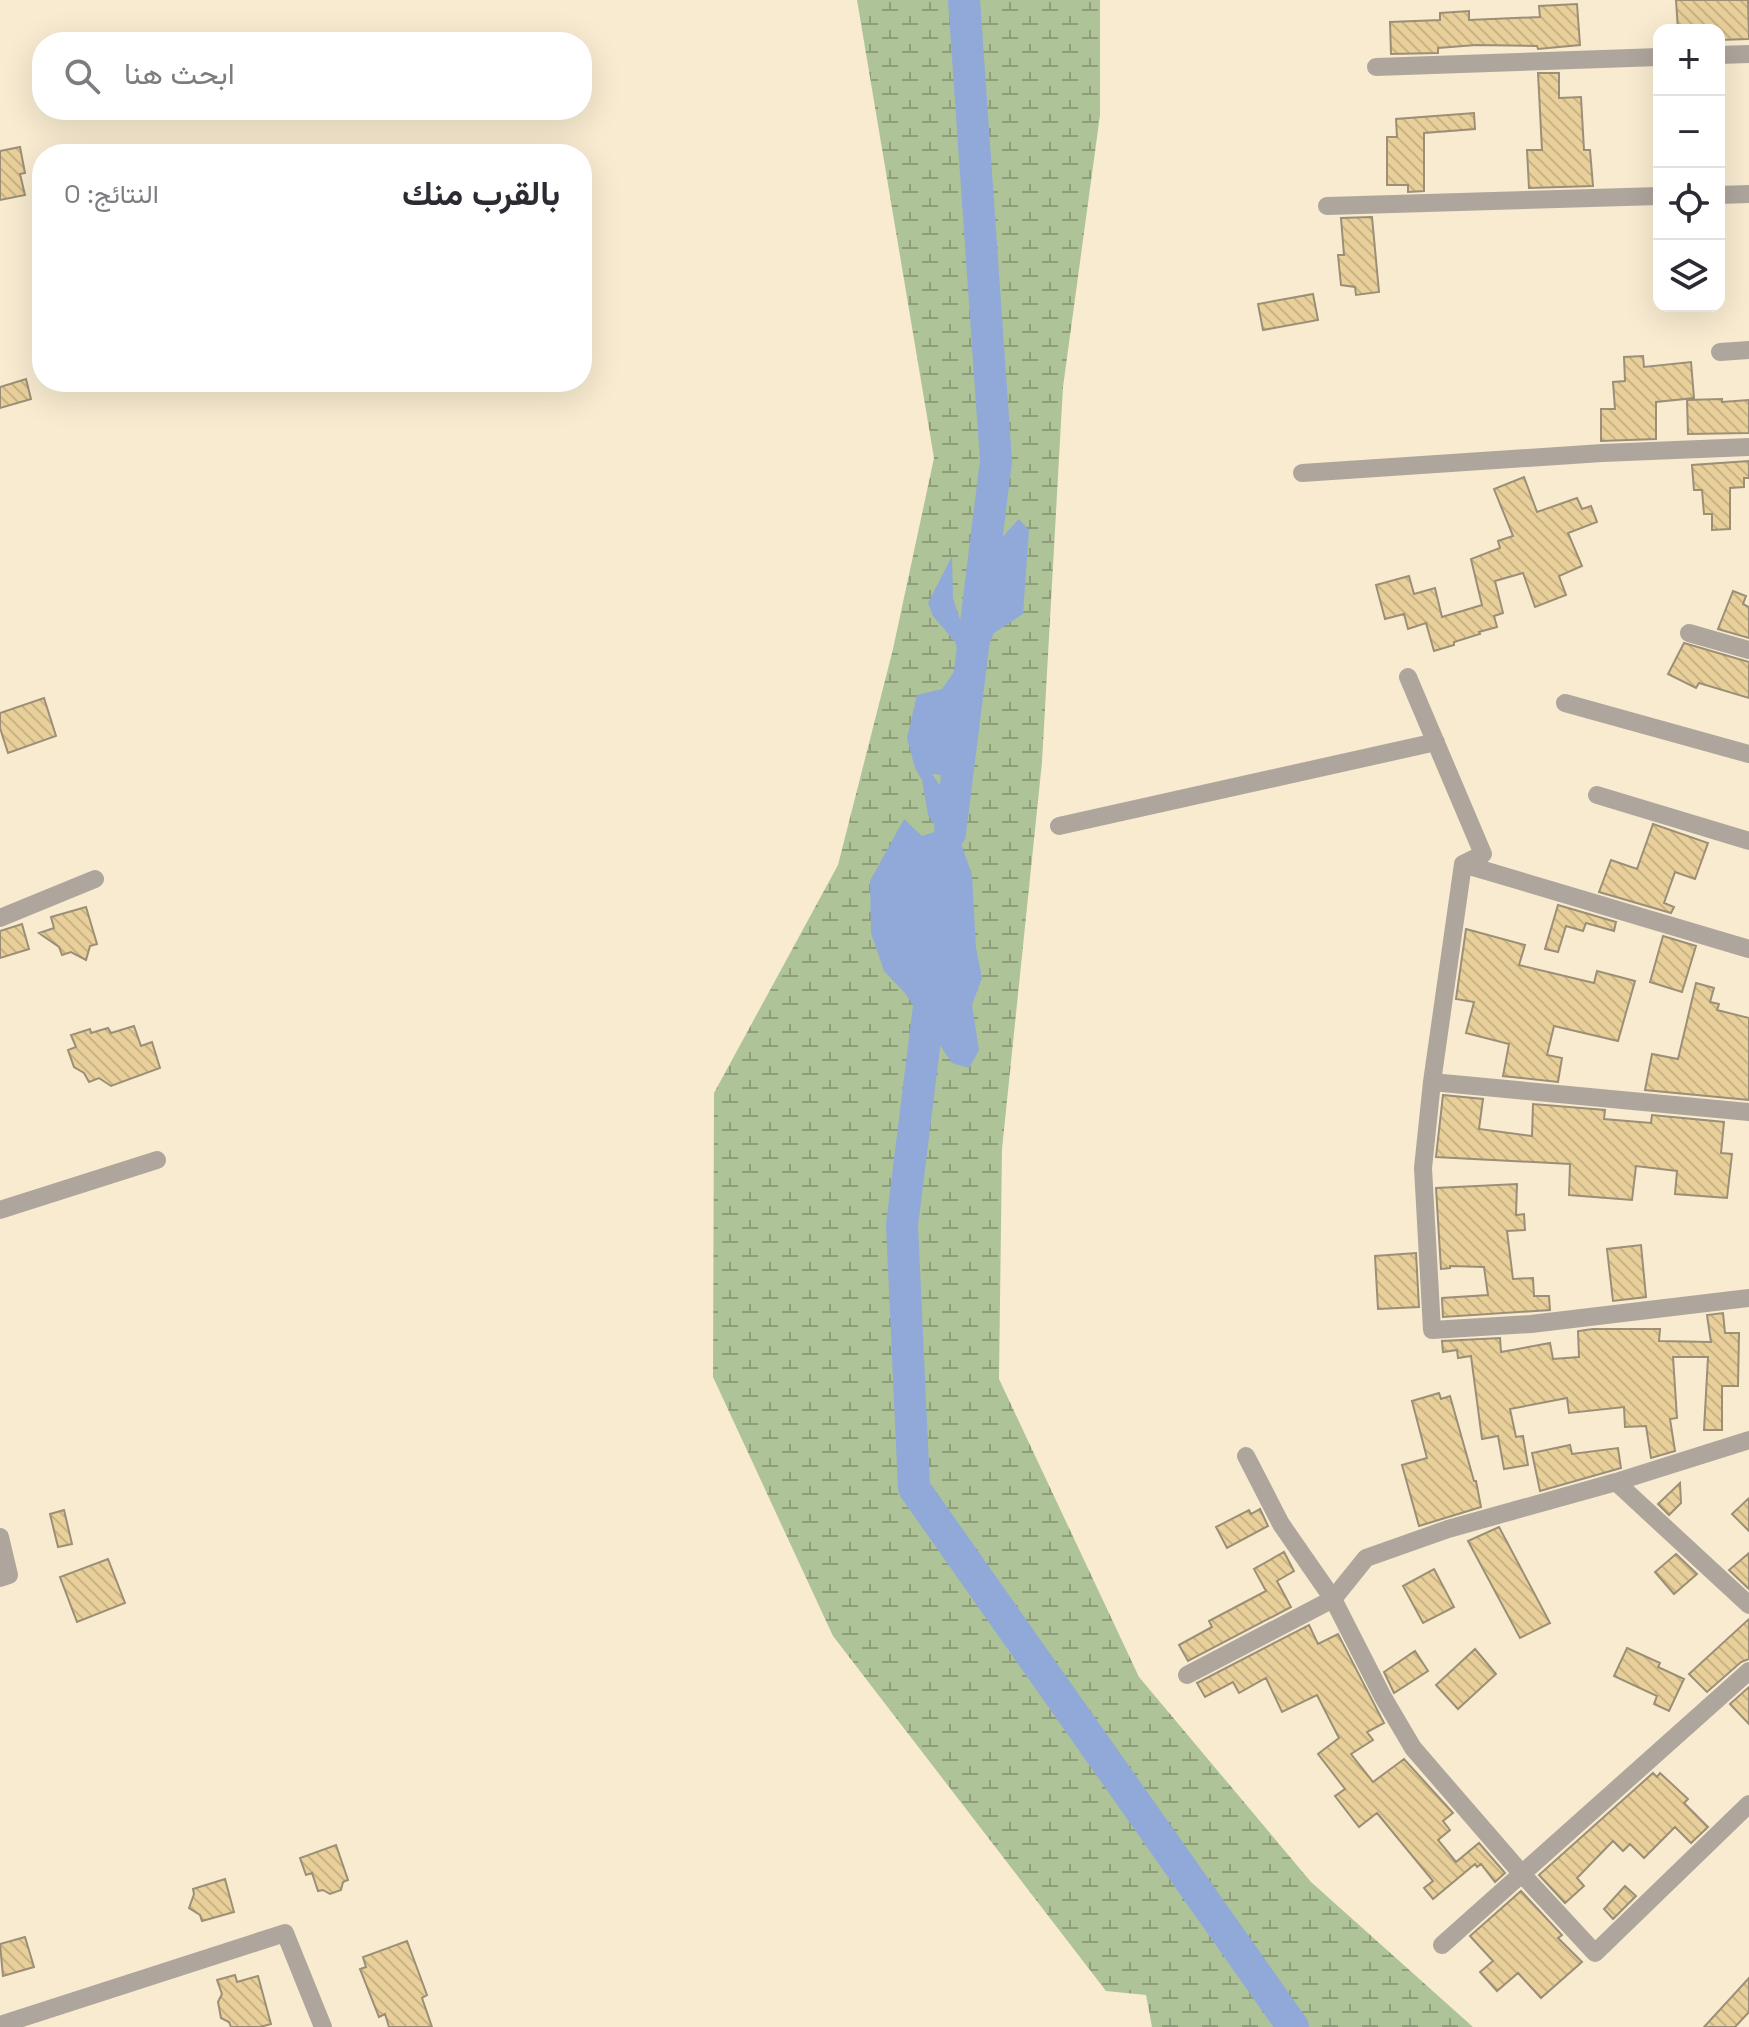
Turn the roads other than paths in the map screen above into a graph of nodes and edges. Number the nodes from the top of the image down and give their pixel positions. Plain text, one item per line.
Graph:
1 (1749, 54) edge
2 (1725, 55) edge
3 (1653, 57) edge
4 (1376, 67) dead end
5 (1749, 194) edge
6 (1725, 195) edge
7 (1653, 196) edge
8 (1327, 206) dead end
9 (1749, 350) edge
10 (1720, 352) dead end
11 (1749, 447) edge
12 (1302, 473) dead end
13 (1689, 633) dead end
14 (1749, 650) edge
15 (1408, 677) dead end
16 (1565, 703) dead end
17 (1436, 742) junction
18 (1749, 754) edge
19 (1597, 795) dead end
20 (1059, 826) dead end
21 (1749, 841) edge
22 (1463, 864) junction
23 (95, 879) dead end
24 (0, 918) edge
25 (1749, 949) edge
26 (1432, 1082) junction
27 (1749, 1112) edge
28 (157, 1160) dead end
29 (0, 1210) edge
30 (1749, 1298) edge
31 (1749, 1440) edge
32 (1246, 1456) dead end
33 (1616, 1482) junction
34 (0, 1537) edge
35 (0, 1578) edge
36 (1333, 1599) junction
37 (1749, 1605) edge
38 (1749, 1671) edge
39 (1187, 1675) dead end
40 (1749, 1804) edge
41 (1522, 1874) junction
42 (1442, 1945) dead end
43 (0, 2025) edge
44 (323, 2027) edge

1 - 2 street
3 - 4 street
5 - 6 street
7 - 8 street
9 - 10 street
11 - 12 street
13 - 14 street
15 - 17 street
16 - 18 street
17 - 20 street
17 - 22 street
19 - 21 street
22 - 25 street
22 - 26 street
23 - 24 street
26 - 27 street
26 - 30 street
28 - 29 street
31 - 33 street
32 - 36 street
33 - 36 street
33 - 37 street
34 - 35 street
36 - 39 street
36 - 41 street
38 - 41 street
40 - 41 street
41 - 42 street
43 - 44 street

